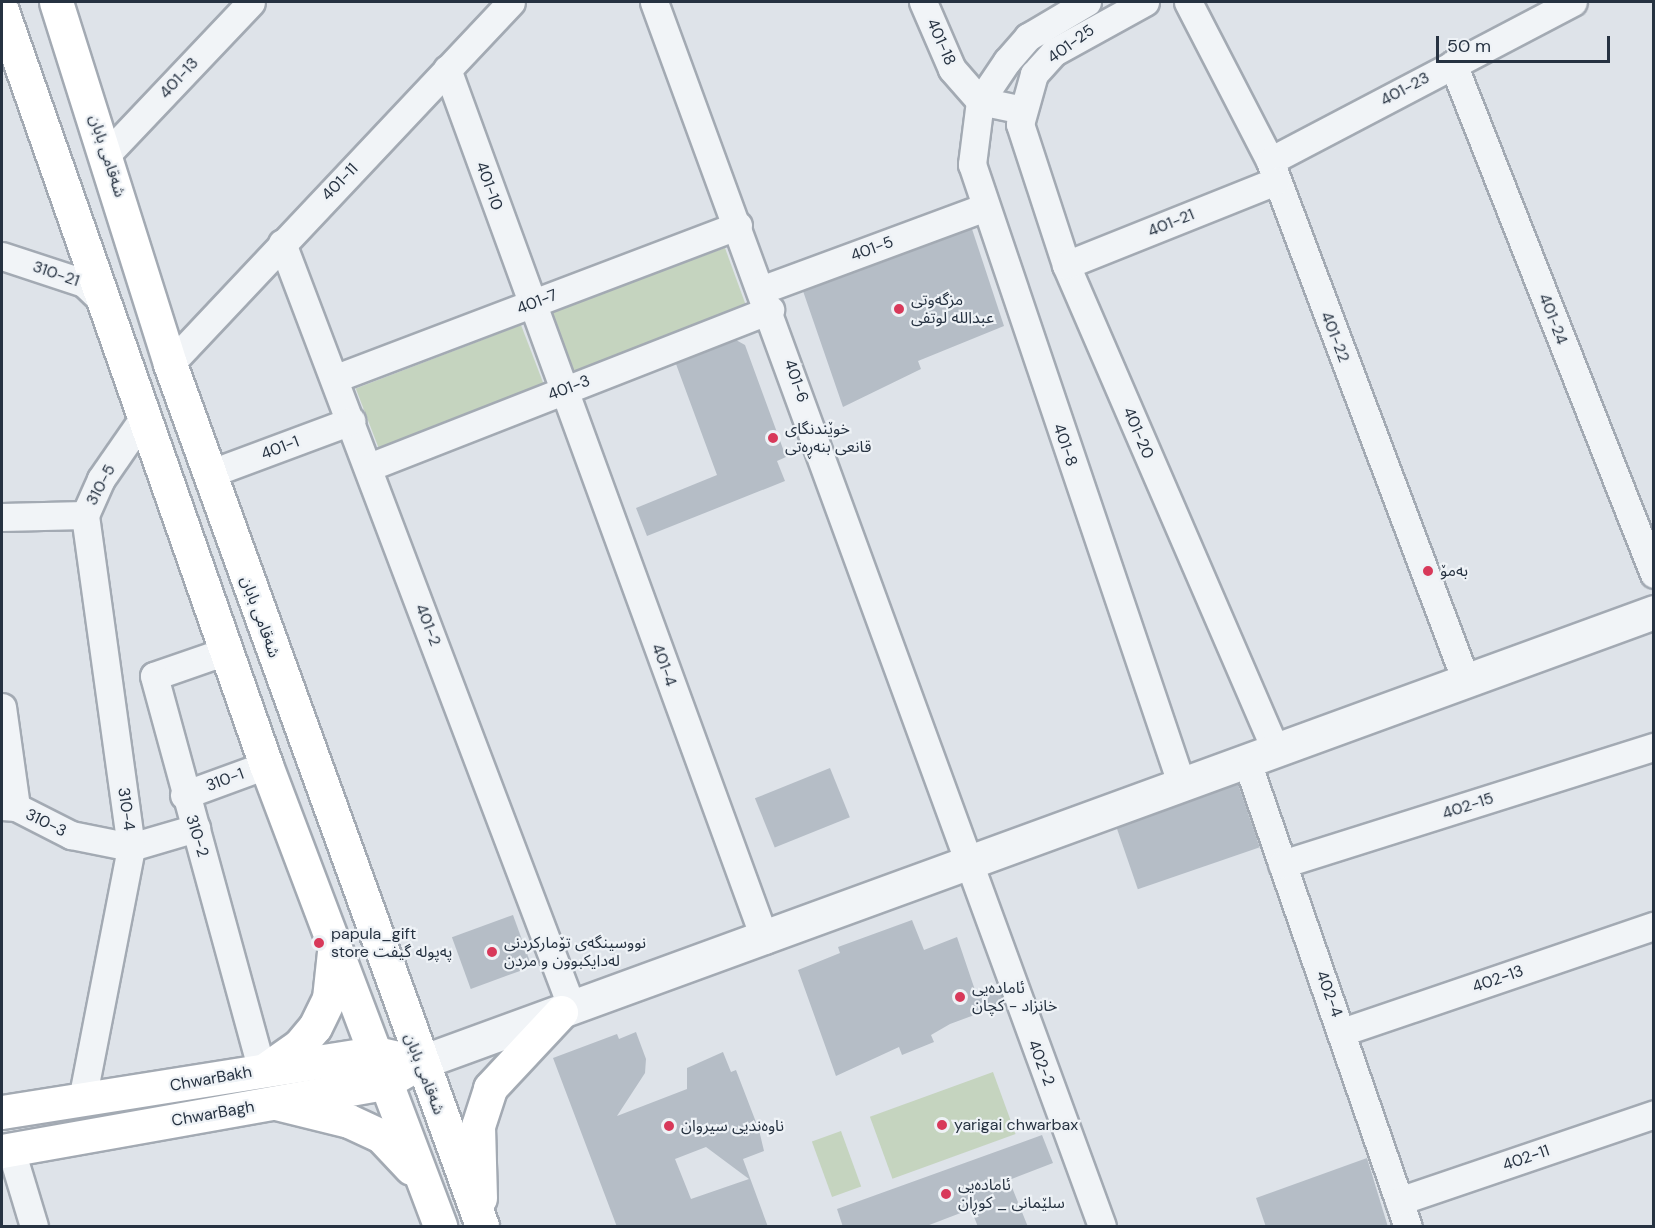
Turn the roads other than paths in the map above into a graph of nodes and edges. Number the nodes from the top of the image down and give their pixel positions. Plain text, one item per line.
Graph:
1 (56, 2) edge
2 (251, 2) edge
3 (511, 2) edge
4 (654, 2) edge
5 (923, 2) edge
6 (1087, 2) edge
7 (1145, 2) edge
8 (1188, 2) edge
9 (1573, 2) edge
10 (2, 11) edge
11 (1453, 64) junction
12 (447, 69) junction
13 (980, 101) junction
14 (1023, 110) junction
15 (107, 154) junction
16 (1273, 171) junction
17 (983, 208) junction
18 (738, 225) junction
19 (282, 243) junction
20 (2, 256) edge
21 (1066, 265) junction
22 (766, 300) junction
23 (104, 302) junction
24 (531, 304) junction
25 (170, 364) junction
26 (336, 378) junction
27 (564, 390) junction
28 (144, 417) junction
29 (351, 421) junction
30 (369, 467) junction
31 (209, 474) junction
32 (85, 515) junction
33 (2, 518) edge
34 (1653, 574) edge
35 (1653, 612) edge
36 (225, 651) junction
37 (1466, 681) junction
38 (2, 707) edge
39 (1653, 747) edge
40 (1262, 757) junction
41 (266, 765) junction
42 (1182, 786) junction
43 (184, 795) junction
44 (9, 807) edge
45 (196, 828) junction
46 (131, 847) junction
47 (1282, 864) junction
48 (967, 865) junction
49 (1653, 926) edge
50 (765, 940) junction
51 (335, 947) junction
52 (567, 1010) junction
53 (1342, 1032) junction
54 (375, 1053) junction
55 (419, 1063) junction
56 (264, 1070) junction
57 (384, 1083) junction
58 (82, 1100) junction
59 (276, 1103) junction
60 (2, 1112) edge
61 (1653, 1114) edge
62 (6, 1150) edge
63 (422, 1181) junction
64 (1399, 1201) junction
65 (481, 1224) edge
66 (437, 1226) edge
67 (34, 1227) edge
68 (1102, 1227) edge
69 (1408, 1227) edge

1 - 15 main road, شەقامی بابان
2 - 15 street, 401-13
3 - 12 street, 401-11
4 - 18 street, 401-6
5 - 13 street, 401-18
6 - 13 street, 401-25
7 - 14 street, 401-25
8 - 16 street, 401-22
9 - 11 street, 401-23
10 - 23 main road
11 - 16 street, 401-23
11 - 34 street, 401-24
12 - 19 street, 401-11
12 - 24 street, 401-10
13 - 14 street
13 - 17 street, 401-8
14 - 21 street, 401-20
15 - 25 main road, شەقامی بابان
16 - 21 street, 401-21
16 - 37 street, 401-22
17 - 22 street, 401-5
17 - 42 street, 401-8
18 - 22 street, 401-6
18 - 24 street, 401-7
19 - 25 street, 401-11
19 - 26 street, 401-2
20 - 23 street, 310-21
21 - 40 street, 401-20
22 - 27 street, 401-3
22 - 48 street, 401-6
23 - 28 main road
24 - 26 street, 401-7
24 - 27 street, 401-10
25 - 31 main road, شەقامی بابان
26 - 29 street, 401-2
27 - 30 street, 401-3
27 - 50 street, 401-4
28 - 32 street, 310-5
28 - 36 main road
29 - 30 street, 401-2
29 - 31 street, 401-1
30 - 52 street, 401-2
31 - 55 main road, شەقامی بابان
32 - 33 street, 310-5
32 - 46 street, 310-4
35 - 37 street
36 - 41 main road
36 - 43 street, 310-2
37 - 40 street
38 - 44 street
39 - 47 street, 402-15
40 - 42 street
40 - 47 street, 402-4
41 - 43 street, 310-1
41 - 51 main road
42 - 48 street
43 - 45 street, 310-2
44 - 46 street, 310-3
45 - 46 street, 310-3
45 - 56 street, 310-2
46 - 58 street, 310-4
47 - 53 street, 402-4
48 - 50 street
48 - 68 street, 402-2
49 - 53 street, 402-13
50 - 52 street
51 - 54 main road
51 - 56 main road
52 - 55 street
52 - 65 main road
53 - 64 street, 402-4
54 - 55 main road, ChwarBakh
54 - 56 main road, ChwarBakh
54 - 57 main road
55 - 57 main road, ChwarBagh
55 - 65 main road, شەقامی بابان
56 - 58 main road, ChwarBakh
57 - 59 main road, ChwarBagh
57 - 63 main road
58 - 60 main road, ChwarBakh
59 - 62 main road, ChwarBagh
59 - 63 main road
61 - 64 street, 402-11
62 - 67 street
63 - 66 main road
64 - 69 street, 402-4

